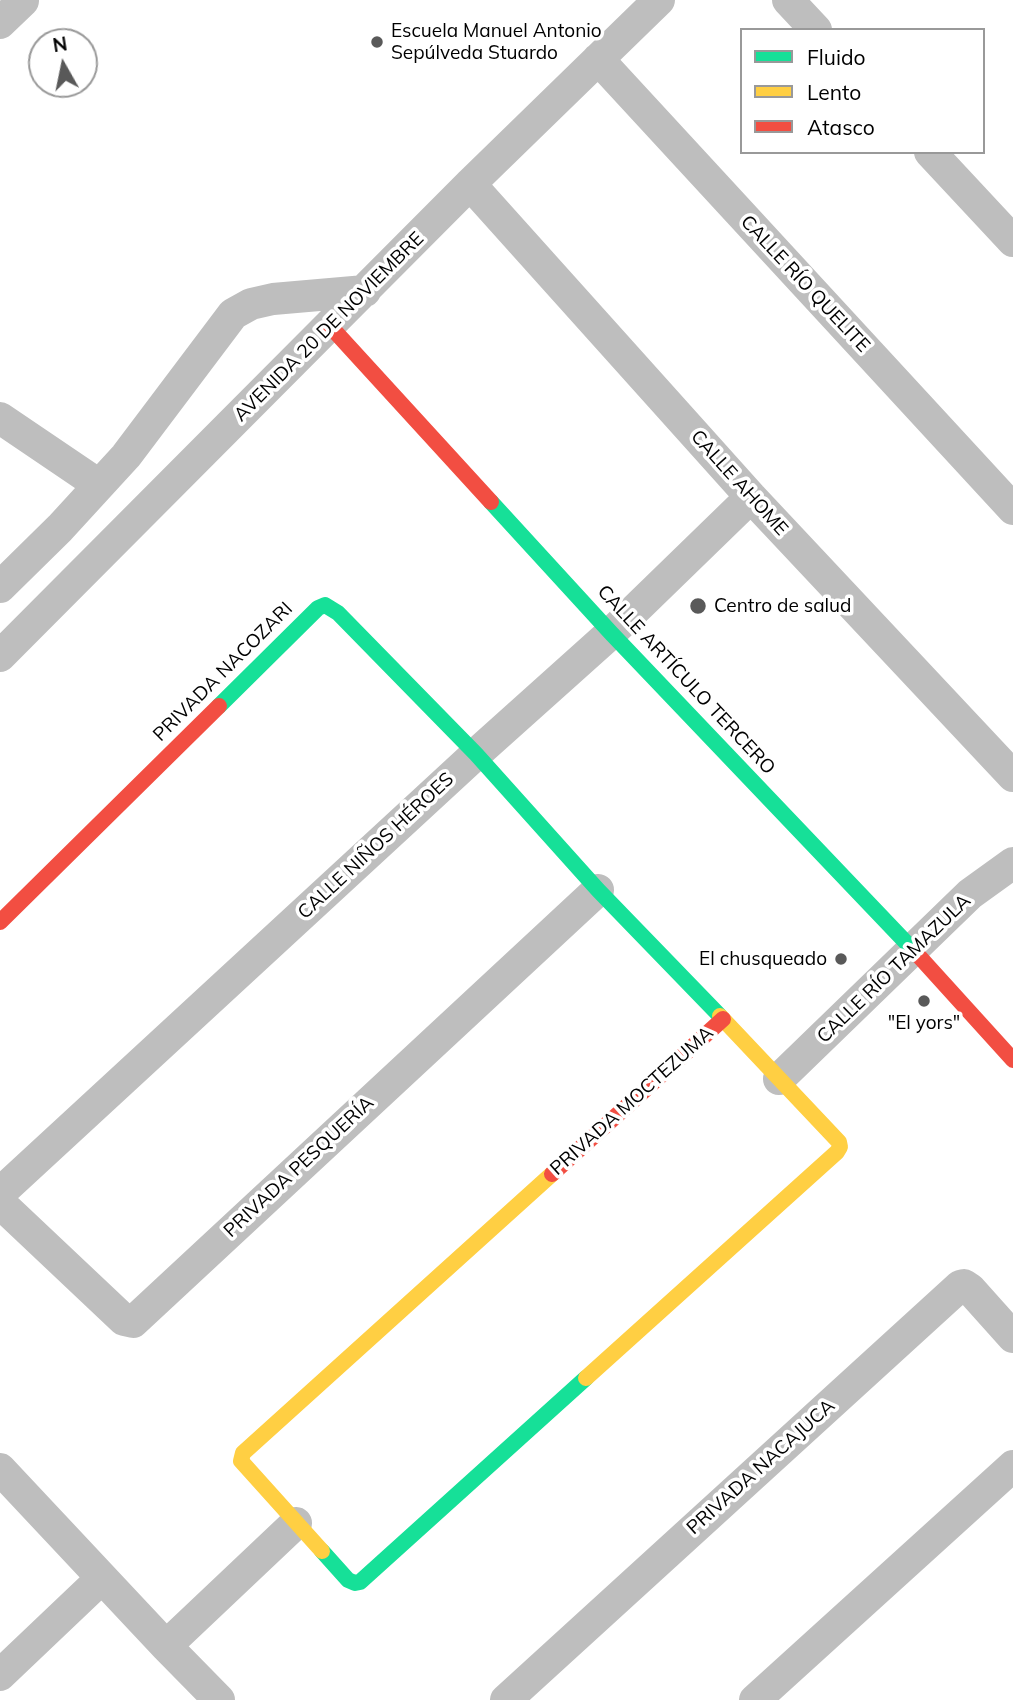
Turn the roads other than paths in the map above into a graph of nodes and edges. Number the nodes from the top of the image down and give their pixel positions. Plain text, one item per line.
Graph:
1 (659, 0) edge
2 (788, 0) edge
3 (23, 1) edge
4 (0, 23) edge
5 (814, 28) edge
6 (598, 59) junction
7 (932, 154) edge
8 (470, 184) junction
9 (1013, 241) edge
10 (365, 290) junction
11 (330, 326) junction
12 (0, 418) edge
13 (99, 485) junction
14 (751, 497) junction
15 (1013, 509) edge
16 (0, 587) edge
17 (611, 633) junction
18 (0, 656) edge
19 (476, 754) junction
20 (1013, 776) edge
21 (1013, 863) edge
22 (598, 890) junction
23 (0, 922) edge
24 (912, 949) junction
25 (723, 1019) junction
26 (1013, 1060) edge
27 (779, 1079) junction
28 (0, 1193) edge
29 (0, 1203) edge
30 (1013, 1337) edge
31 (1013, 1466) edge
32 (0, 1469) edge
33 (296, 1524) junction
34 (102, 1578) junction
35 (166, 1646) junction
36 (0, 1675) edge
37 (219, 1700) edge
38 (506, 1700) edge
39 (755, 1700) edge

1 - 6 street, AVENIDA 20 DE NOVIEMBRE
2 - 5 street
3 - 4 street
6 - 8 street, AVENIDA 20 DE NOVIEMBRE
6 - 15 street, CALLE RÍO QUELITE
7 - 9 street
8 - 10 street, AVENIDA 20 DE NOVIEMBRE
8 - 14 street, CALLE AHOME
10 - 11 street, AVENIDA 20 DE NOVIEMBRE
10 - 13 street
11 - 17 street, CALLE ARTÍCULO TERCERO
11 - 18 street, AVENIDA 20 DE NOVIEMBRE
12 - 13 street
13 - 16 street
14 - 17 street, CALLE NIÑOS HÉROES
14 - 20 street, CALLE AHOME
17 - 19 street, CALLE NIÑOS HÉROES
17 - 24 street, CALLE ARTÍCULO TERCERO
19 - 22 street
19 - 23 street, PRIVADA NACOZARI
19 - 28 street, CALLE NIÑOS HÉROES
21 - 24 street, CALLE RÍO TAMAZULA
22 - 25 street
22 - 29 street, PRIVADA PESQUERÍA
24 - 26 street, CALLE ARTÍCULO TERCERO
24 - 27 street, CALLE RÍO TAMAZULA
25 - 27 street, PRIVADA MOCTEZUMA
25 - 33 street, PRIVADA MOCTEZUMA
27 - 33 street, PRIVADA MOCTEZUMA
30 - 38 street, PRIVADA NACAJUCA
31 - 39 street
32 - 34 street
33 - 35 street
34 - 35 street
34 - 36 street
35 - 37 street

